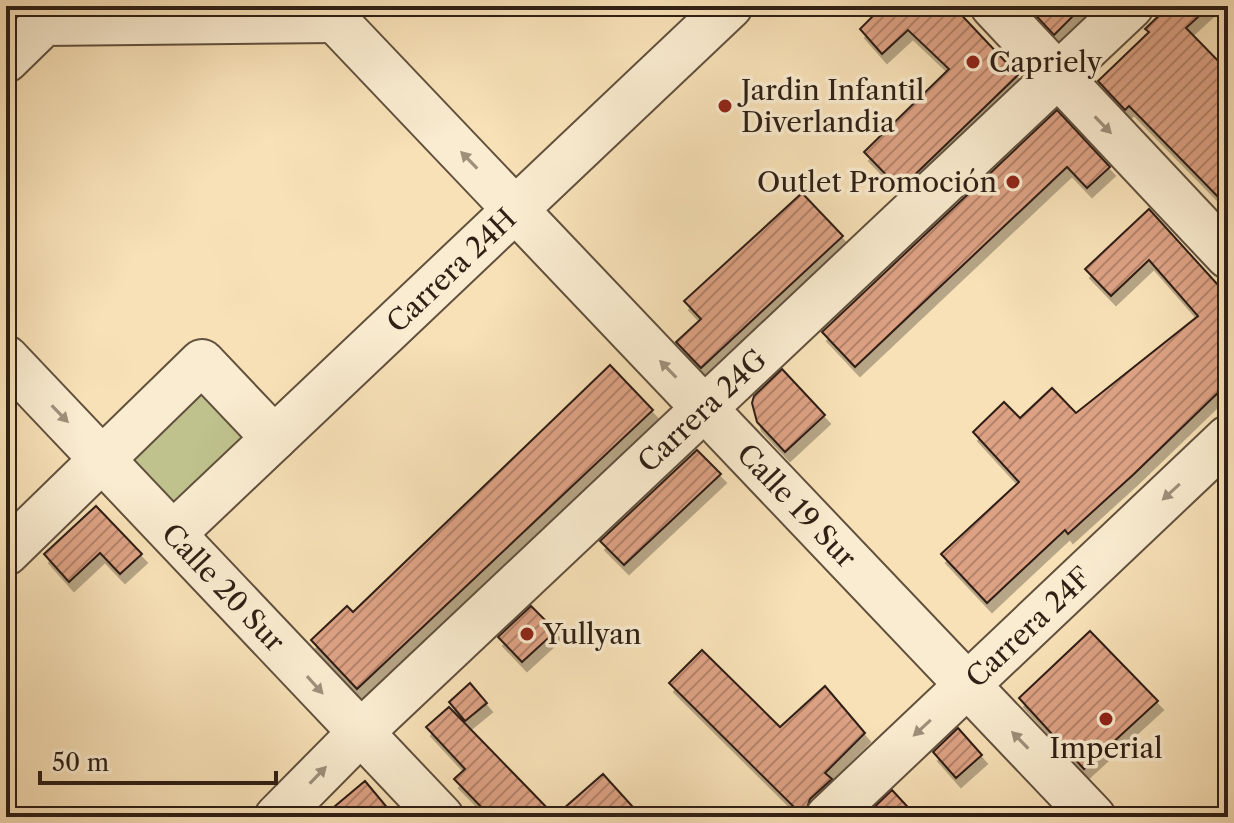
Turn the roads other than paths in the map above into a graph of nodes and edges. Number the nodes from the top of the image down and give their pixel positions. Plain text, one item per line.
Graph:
1 (730, 6) edge
2 (993, 6) edge
3 (1131, 6) edge
4 (335, 13) edge
5 (6, 60) edge
6 (1057, 76) junction
7 (515, 209) junction
8 (1228, 256) edge
9 (6, 358) edge
10 (706, 409) junction
11 (274, 438) junction
12 (1228, 438) edge
13 (102, 459) junction
14 (174, 533) junction
15 (6, 553) edge
16 (967, 685) junction
17 (360, 733) junction
18 (277, 817) edge
19 (441, 817) edge
20 (828, 817) edge
21 (1093, 817) edge

1 - 7 street, Carrera 24H
2 - 6 street
3 - 6 street, Carrera 24G
4 - 5 street
7 -> 4 street, Calle 19 Sur
6 -> 8 street
6 - 10 street, Carrera 24G
10 -> 7 street, Calle 19 Sur
7 - 11 street, Carrera 24H
9 -> 13 street, Calle 20 Sur
10 - 16 street, Calle 19 Sur
10 - 17 street, Carrera 24G
11 - 13 street
11 - 14 street, Carrera 24H
12 -> 16 street, Carrera 24F
13 - 14 street, Calle 20 Sur
13 - 15 street
14 -> 17 street, Calle 20 Sur
16 -> 20 street, Carrera 24F
21 -> 16 street, Calle 19 Sur
18 -> 17 street, Carrera 24G
17 - 19 street, Calle 20 Sur

